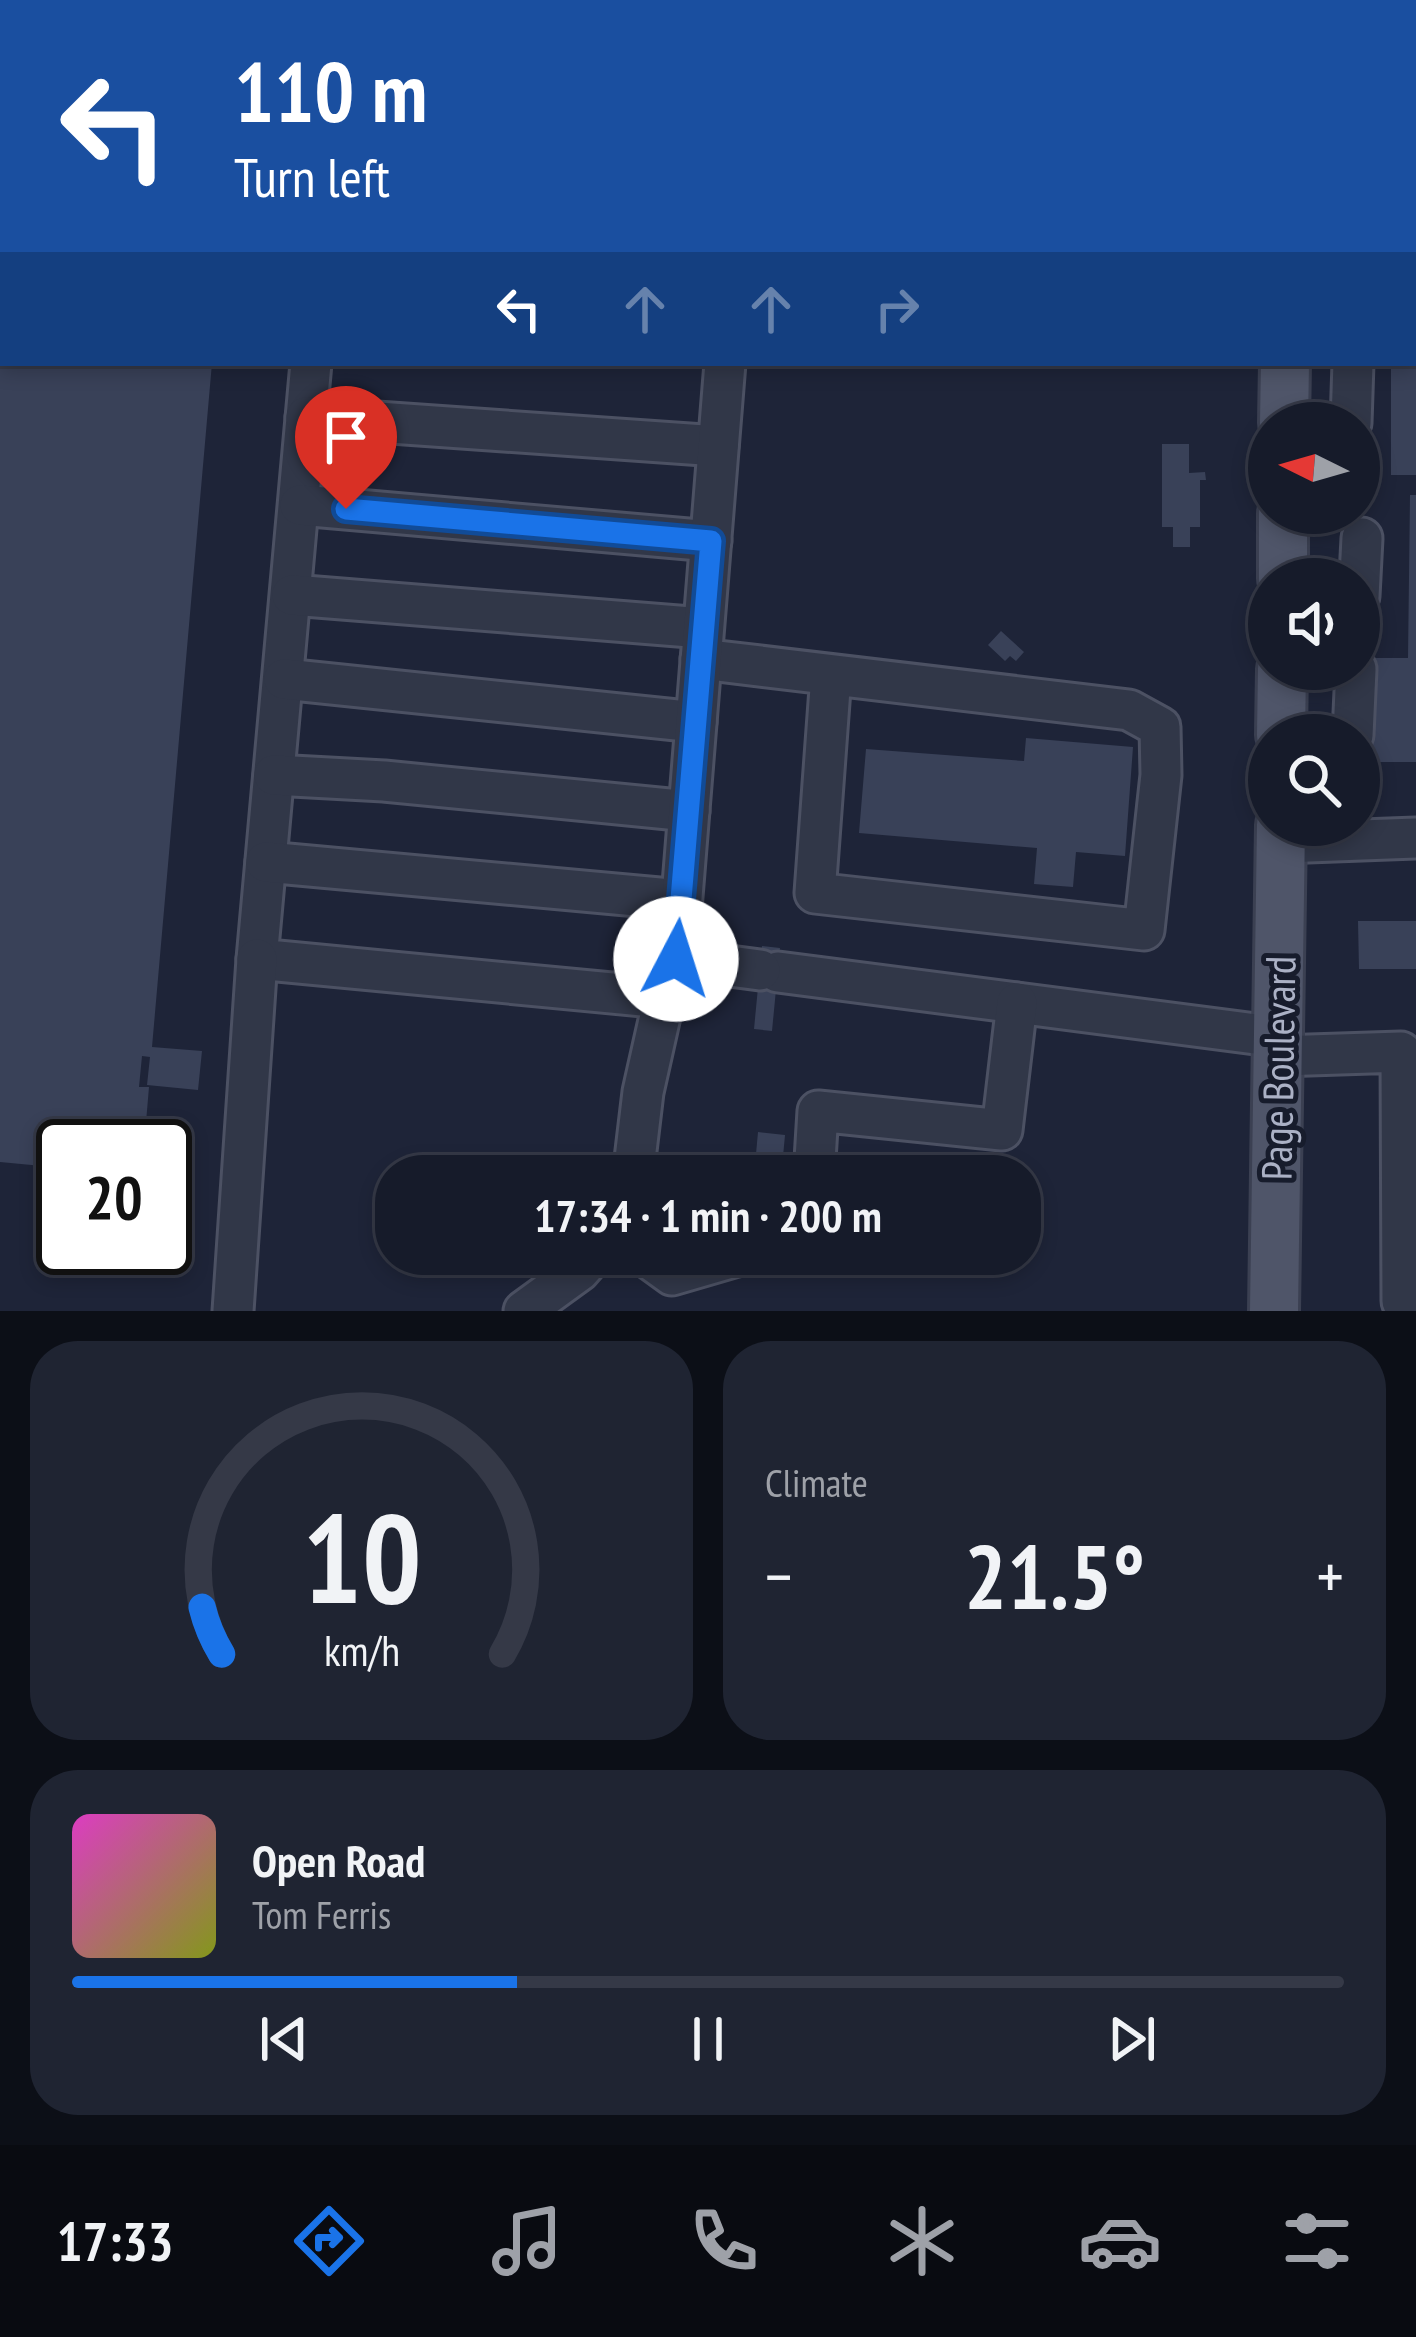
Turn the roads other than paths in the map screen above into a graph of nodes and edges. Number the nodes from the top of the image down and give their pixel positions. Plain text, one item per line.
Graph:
1 (311, 366) edge
2 (725, 366) edge
3 (1285, 366) edge
4 (1353, 366) edge
5 (1284, 402) edge
6 (1352, 402) edge
7 (306, 417) junction
8 (718, 446) junction
9 (300, 506) junction
10 (1362, 538) dead end
11 (711, 541) junction
12 (1361, 558) edge
13 (292, 596) junction
14 (702, 644) junction
15 (831, 675) junction
16 (284, 679) junction
17 (696, 722) junction
18 (274, 775) junction
19 (689, 811) junction
20 (1380, 836) edge
21 (1416, 838) edge
22 (1281, 846) edge
23 (266, 862) junction
24 (681, 900) junction
25 (257, 959) junction
26 (676, 959) junction
27 (664, 998) junction
28 (1017, 1003) junction
29 (1279, 1046) junction
30 (1409, 1104) edge
31 (636, 1155) edge
32 (815, 1155) edge
33 (574, 1275) edge
34 (1416, 1309) edge
35 (233, 1311) edge
36 (524, 1311) edge
37 (1274, 1311) edge

1 - 7 lane
2 - 8 lane
3 - 5 main road
4 - 6 lane
7 - 8 lane
7 - 9 lane
8 - 11 lane
9 - 11 lane
9 - 13 lane
10 - 12 lane
11 - 14 lane
13 - 14 lane
13 - 16 lane
14 - 15 lane
14 - 17 lane
15 - 15 lane
16 - 17 lane
16 - 18 lane
17 - 19 lane
18 - 19 lane
18 - 23 lane
19 - 24 lane
20 - 21 lane
22 - 29 main road, Page Boulevard
23 - 24 lane
23 - 25 lane
24 - 26 lane
25 - 27 lane
25 - 35 lane
26 - 27 lane
26 - 28 lane
27 - 31 lane
28 - 29 lane
28 - 32 lane
29 - 30 lane
29 - 37 main road, Page Boulevard
30 - 34 lane
33 - 36 lane

